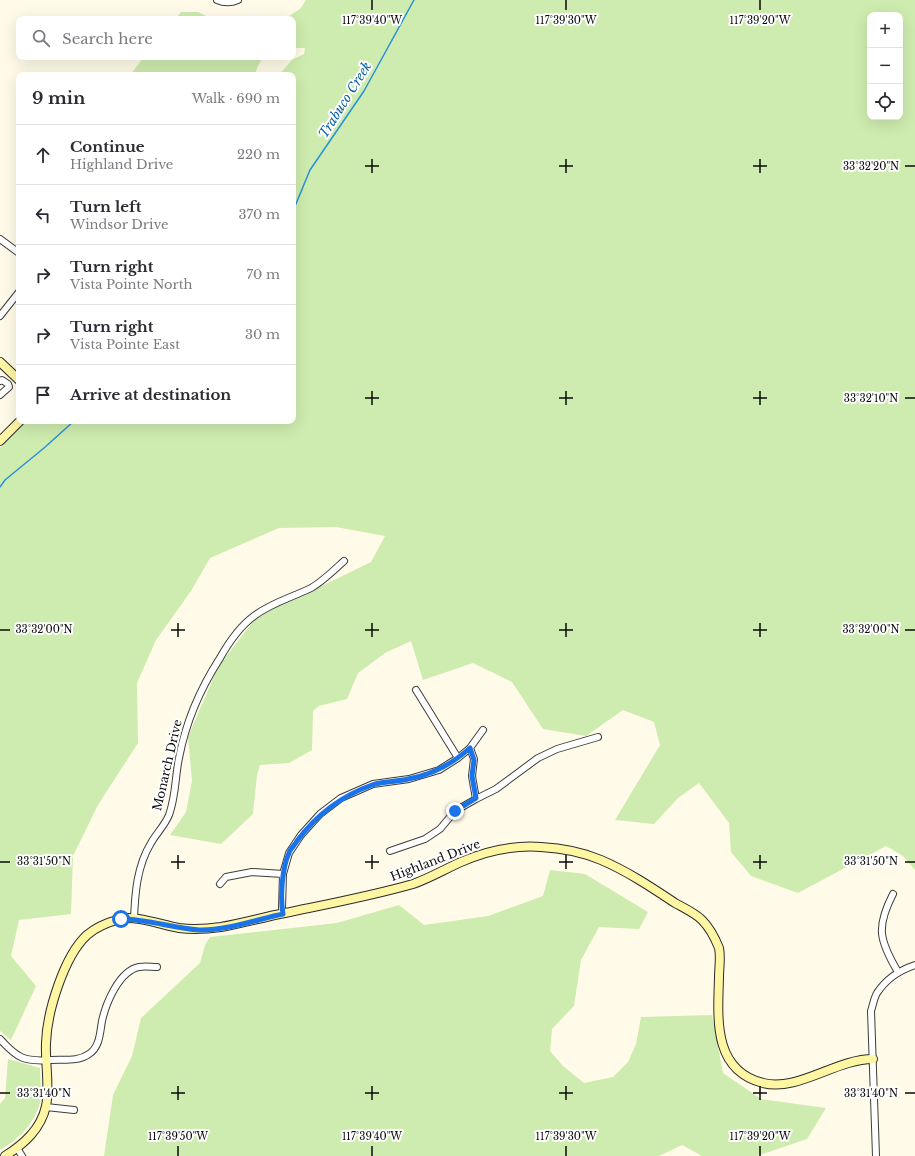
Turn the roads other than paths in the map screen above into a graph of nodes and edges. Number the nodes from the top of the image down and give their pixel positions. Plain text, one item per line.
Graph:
1 (217, 0) edge
2 (238, 0) edge
3 (0, 239) edge
4 (16, 250) edge
5 (16, 296) edge
6 (0, 316) edge
7 (0, 362) edge
8 (16, 376) edge
9 (0, 381) edge
10 (0, 395) edge
11 (17, 424) edge
12 (0, 441) edge
13 (344, 561) dead end
14 (416, 690) dead end
15 (483, 730) dead end
16 (598, 737) dead end
17 (470, 748) junction
18 (458, 758) junction
19 (476, 798) junction
20 (390, 851) dead end
21 (283, 874) junction
22 (220, 884) dead end
23 (893, 894) dead end
24 (283, 914) junction
25 (134, 919) junction
26 (915, 965) edge
27 (157, 967) dead end
28 (898, 972) junction
29 (0, 1038) edge
30 (873, 1059) junction
31 (46, 1060) junction
32 (46, 1107) junction
33 (74, 1110) dead end
34 (17, 1148) junction
35 (5, 1156) edge
36 (22, 1156) edge
37 (876, 1156) edge

1 - 2 street
3 - 4 street
5 - 6 street
7 - 8 street
9 - 10 street
11 - 12 street
13 - 25 street, Monarch Drive
14 - 18 street
15 - 17 street
16 - 19 street
17 - 18 street
17 - 19 street
18 - 21 street
19 - 20 street
21 - 22 street
21 - 24 street
23 - 28 street
24 - 25 street, Highland Drive
24 - 30 street, Highland Drive
25 - 31 street, Highland Drive
26 - 28 street
27 - 31 street
28 - 30 street
29 - 31 street
30 - 37 street
31 - 32 street, Highland Drive
32 - 33 street
32 - 34 street, Highland Drive
34 - 35 street, Highland Drive
34 - 36 street

